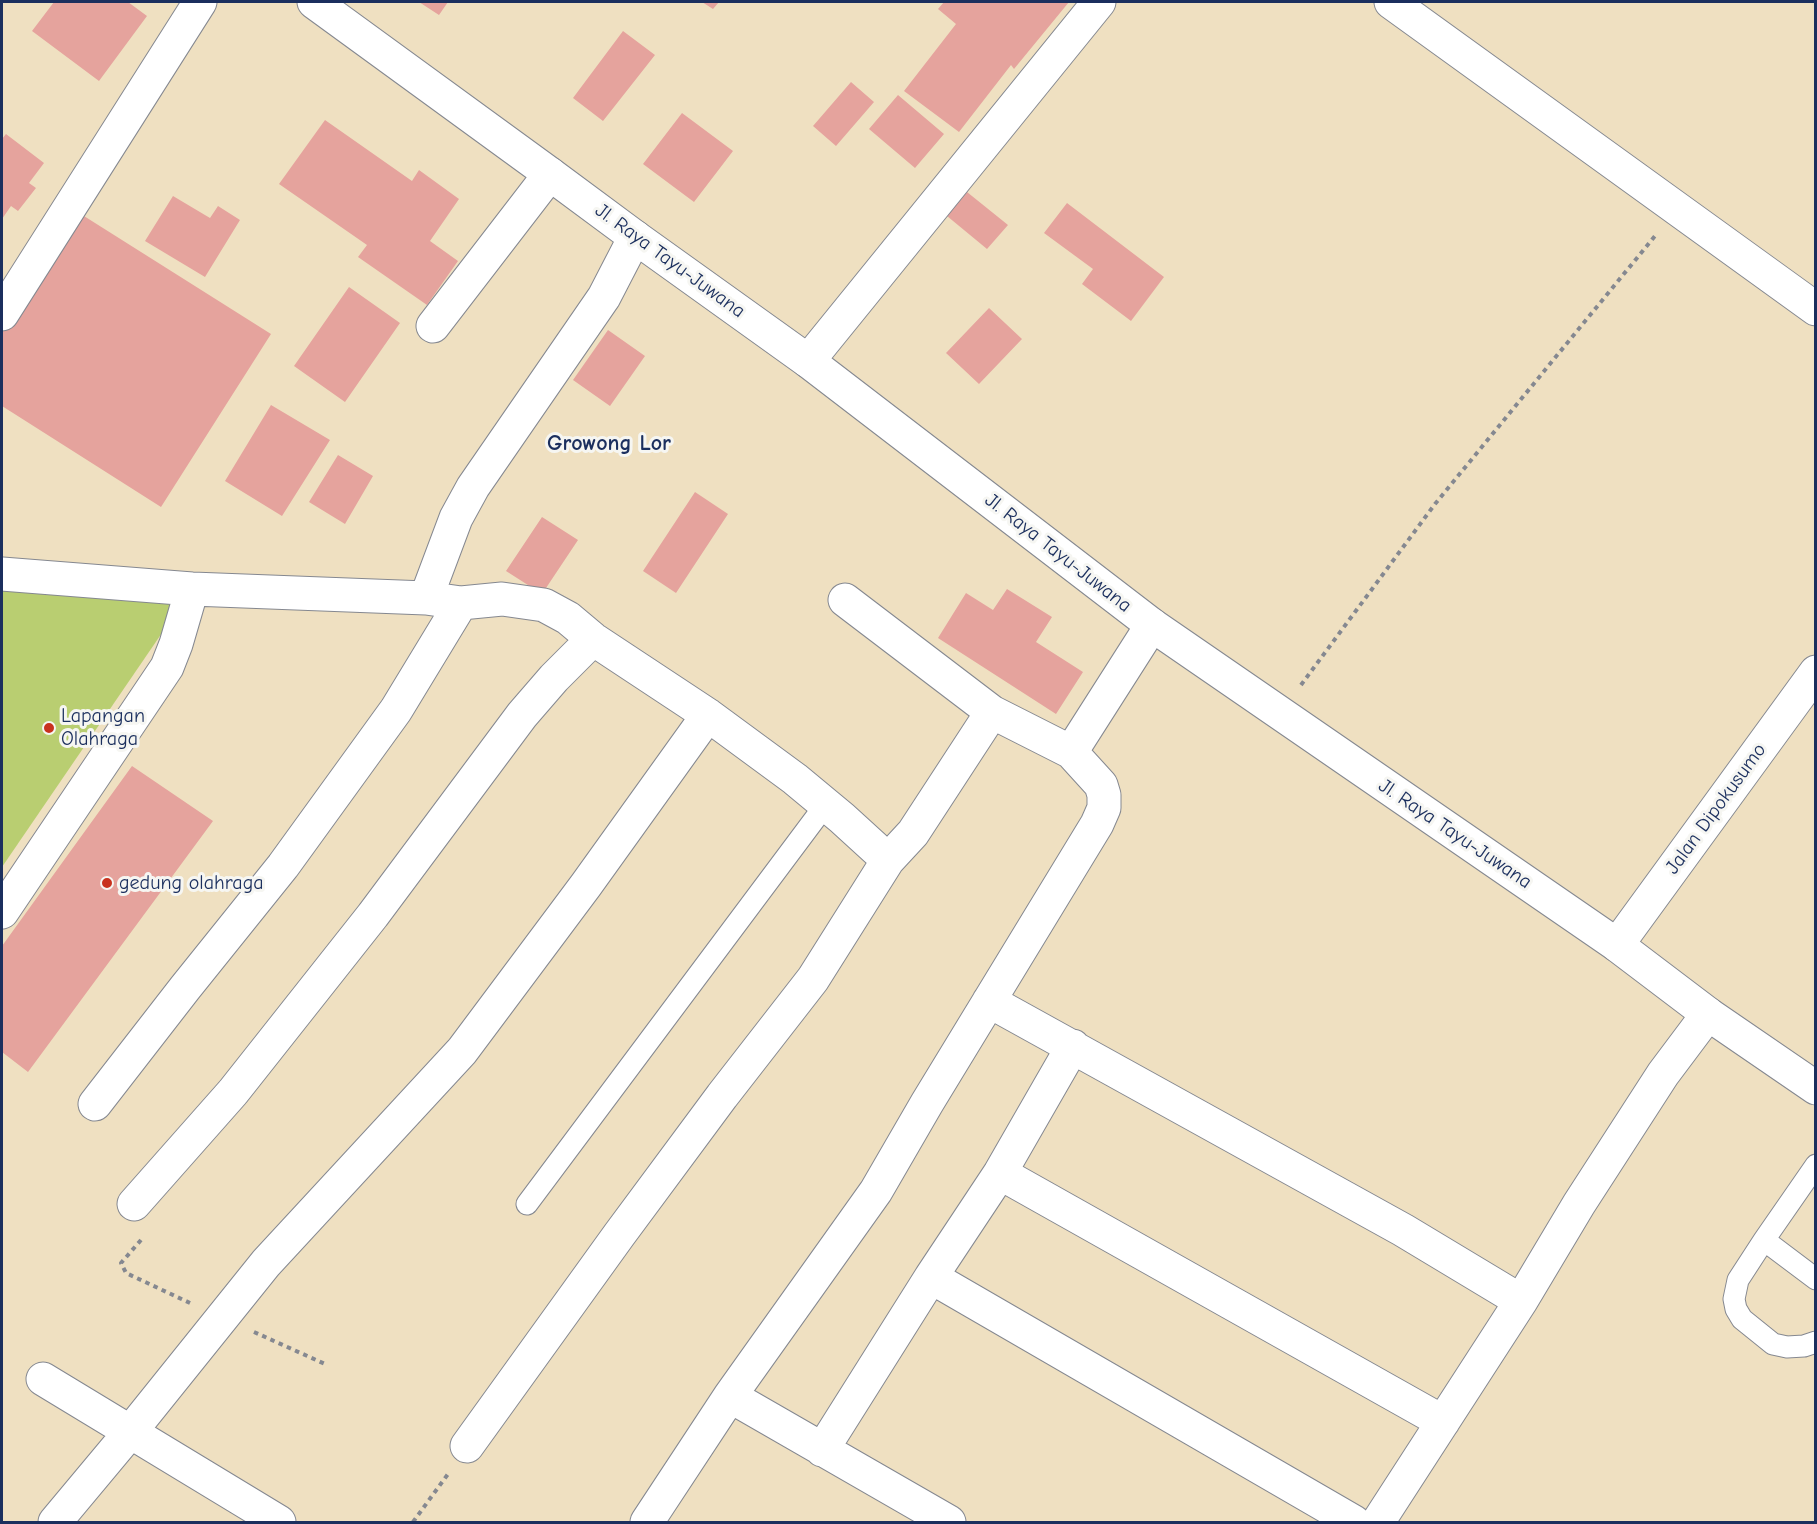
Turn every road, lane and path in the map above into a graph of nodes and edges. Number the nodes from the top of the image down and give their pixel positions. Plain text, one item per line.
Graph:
1 (200, 2) edge
2 (314, 2) edge
3 (1099, 2) edge
4 (1391, 2) edge
5 (550, 174) junction
6 (1678, 209) junction
7 (635, 237) junction
8 (1815, 309) edge
9 (2, 314) edge
10 (433, 326) dead end
11 (808, 361) junction
12 (2, 574) edge
13 (192, 589) junction
14 (426, 598) junction
15 (845, 600) dead end
16 (461, 603) junction
17 (1152, 626) junction
18 (593, 639) junction
19 (1815, 672) edge
20 (992, 712) junction
21 (1279, 714) junction
22 (708, 715) junction
23 (1071, 752) junction
24 (826, 804) junction
25 (888, 860) junction
26 (2, 912) edge
27 (1617, 945) junction
28 (989, 1001) junction
29 (1708, 1014) junction
30 (1073, 1046) junction
31 (1815, 1088) edge
32 (95, 1104) dead end
33 (1815, 1165) edge
34 (1000, 1173) junction
35 (134, 1204) dead end
36 (527, 1204) dead end
37 (1764, 1240) junction
38 (931, 1277) junction
39 (1815, 1279) edge
40 (1521, 1301) junction
41 (1815, 1342) edge
42 (43, 1379) dead end
43 (730, 1396) junction
44 (1443, 1422) junction
45 (131, 1431) junction
46 (467, 1446) joint
47 (822, 1450) junction
48 (55, 1522) edge
49 (279, 1522) edge
50 (413, 1522) edge
51 (647, 1522) edge
52 (949, 1522) edge
53 (1354, 1522) edge
54 (1378, 1522) edge

1 - 9 street
2 - 5 street, Jl. Raya Tayu-Juwana
3 - 11 street
4 - 6 street
5 - 7 street, Jl. Raya Tayu-Juwana
5 - 10 street
6 - 8 street
6 - 21 path
7 - 11 street, Jl. Raya Tayu-Juwana
7 - 14 street
11 - 17 street, Jl. Raya Tayu-Juwana
12 - 13 street
13 - 14 street
13 - 26 street
14 - 16 street
15 - 20 street
16 - 18 street
16 - 32 street
17 - 21 street, Jl. Raya Tayu-Juwana
17 - 23 street
18 - 22 street
18 - 35 street
19 - 27 street, Jalan Dipokusumo
20 - 23 street
20 - 25 street
21 - 27 street, Jl. Raya Tayu-Juwana
22 - 24 street
22 - 45 street
23 - 28 street
24 - 25 street
24 - 36 lane
25 - 46 street
27 - 29 street, Jl. Raya Tayu-Juwana
28 - 30 street
28 - 43 street
29 - 31 street, Jl. Raya Tayu-Juwana
29 - 40 street
30 - 34 street
30 - 40 street
33 - 37 lane
34 - 38 street
34 - 44 street
37 - 39 lane
37 - 41 lane
38 - 47 street
38 - 53 street
40 - 44 street
42 - 45 street
43 - 47 street
43 - 51 street
44 - 54 street
45 - 48 street
45 - 49 street
46 - 50 path
47 - 52 street

